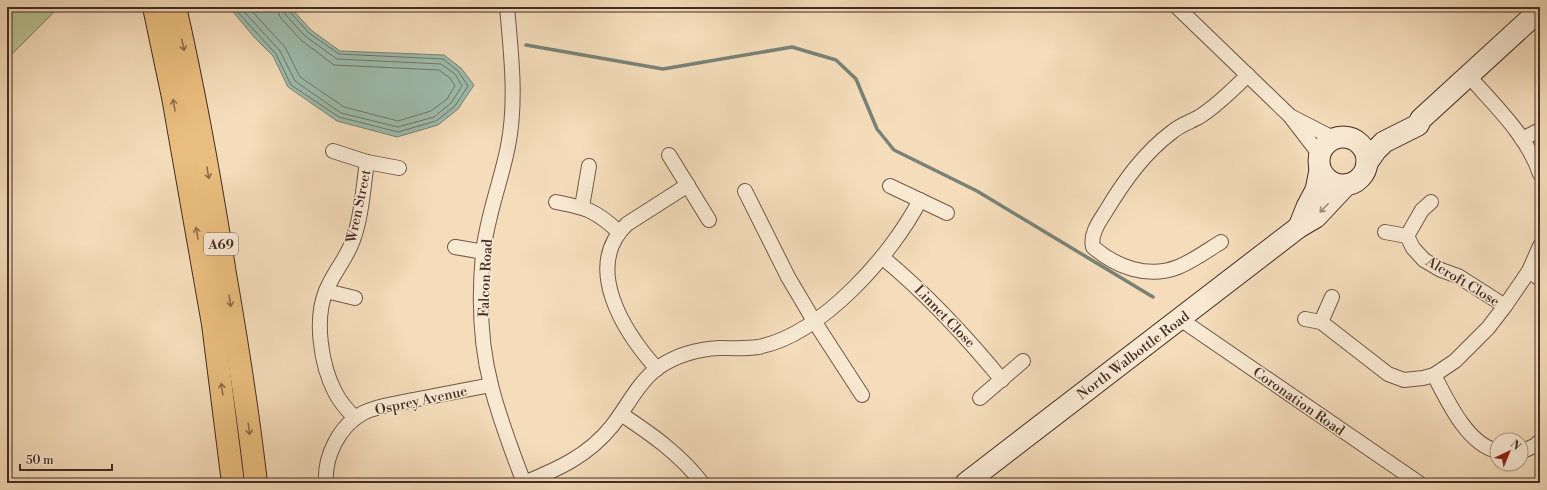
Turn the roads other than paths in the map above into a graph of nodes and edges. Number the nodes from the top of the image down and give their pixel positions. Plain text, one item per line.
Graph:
1 (154, 7) edge
2 (175, 7) edge
3 (507, 7) edge
4 (1177, 7) edge
5 (1540, 10) edge
6 (1248, 75) junction
7 (1468, 76) junction
8 (1290, 116) junction
9 (1421, 120) junction
10 (1540, 130) edge
11 (1343, 139) junction
12 (1522, 139) junction
13 (333, 151) dead end
14 (669, 155) dead end
15 (367, 162) junction
16 (1320, 162) junction
17 (1366, 163) junction
18 (589, 166) dead end
19 (399, 168) dead end
20 (1540, 174) edge
21 (688, 185) junction
22 (1346, 185) junction
23 (890, 186) dead end
24 (745, 191) dead end
25 (920, 200) junction
26 (556, 202) dead end
27 (1431, 202) dead end
28 (582, 207) junction
29 (947, 213) dead end
30 (709, 220) dead end
31 (1300, 227) junction
32 (619, 232) junction
33 (1385, 232) dead end
34 (1407, 236) junction
35 (1221, 242) dead end
36 (1540, 246) edge
37 (455, 247) dead end
38 (484, 252) junction
39 (882, 258) junction
40 (1528, 271) junction
41 (1540, 279) edge
42 (326, 292) junction
43 (1332, 297) dead end
44 (355, 298) dead end
45 (1505, 306) junction
46 (1180, 319) junction
47 (1305, 320) dead end
48 (814, 321) junction
49 (1320, 322) junction
50 (1023, 361) dead end
51 (658, 369) junction
52 (1434, 375) junction
53 (1002, 380) junction
54 (491, 385) junction
55 (862, 395) dead end
56 (980, 398) dead end
57 (621, 414) junction
58 (355, 418) junction
59 (1540, 442) edge
60 (1529, 448) edge
61 (1489, 449) edge
62 (969, 482) edge
63 (233, 483) edge
64 (256, 483) edge
65 (326, 483) edge
66 (524, 483) edge
67 (702, 483) edge
68 (1419, 483) edge

63 -> 1 highway, A69
2 -> 64 highway, A69
3 - 38 street, Falcon Road
4 - 6 street
5 - 7 street, North Walbottle Road
6 - 8 street
6 - 35 street
7 - 9 street, North Walbottle Road
7 - 12 street
8 - 11 street
8 - 16 street
9 - 11 street
9 - 17 street, North Walbottle Road
10 - 12 street
11 - 16 street
11 - 17 street
12 - 20 street
13 - 15 street, Wren Street
14 - 21 street
15 - 19 street, Wren Street
15 - 42 street, Wren Street
16 - 22 street
16 - 31 street
17 - 22 street, North Walbottle Road
18 - 28 street
21 - 30 street
21 - 32 street
22 -> 31 street, North Walbottle Road
23 - 25 street
24 - 48 street
25 - 29 street
25 - 39 street
26 - 28 street
27 - 34 street
28 - 32 street
31 - 46 street, North Walbottle Road
32 - 51 street
33 - 34 street
34 - 45 street, Alcroft Close
36 - 40 street
37 - 38 street
38 - 54 street, Falcon Road
39 - 48 street
39 - 53 street, Linnet Close
40 - 41 street
40 - 45 street
42 - 44 street
42 - 58 street, Wren Street
43 - 49 street
45 - 52 street
46 - 62 street, North Walbottle Road
46 - 68 street, Coronation Road
47 - 49 street
48 - 51 street
48 - 55 street
49 - 52 street
50 - 53 street
51 - 57 street
52 - 61 street
53 - 56 street
54 - 58 street, Osprey Avenue
54 - 66 street, Falcon Road
57 - 66 street
57 - 67 street
58 - 65 street, Osprey Avenue
59 - 60 street

